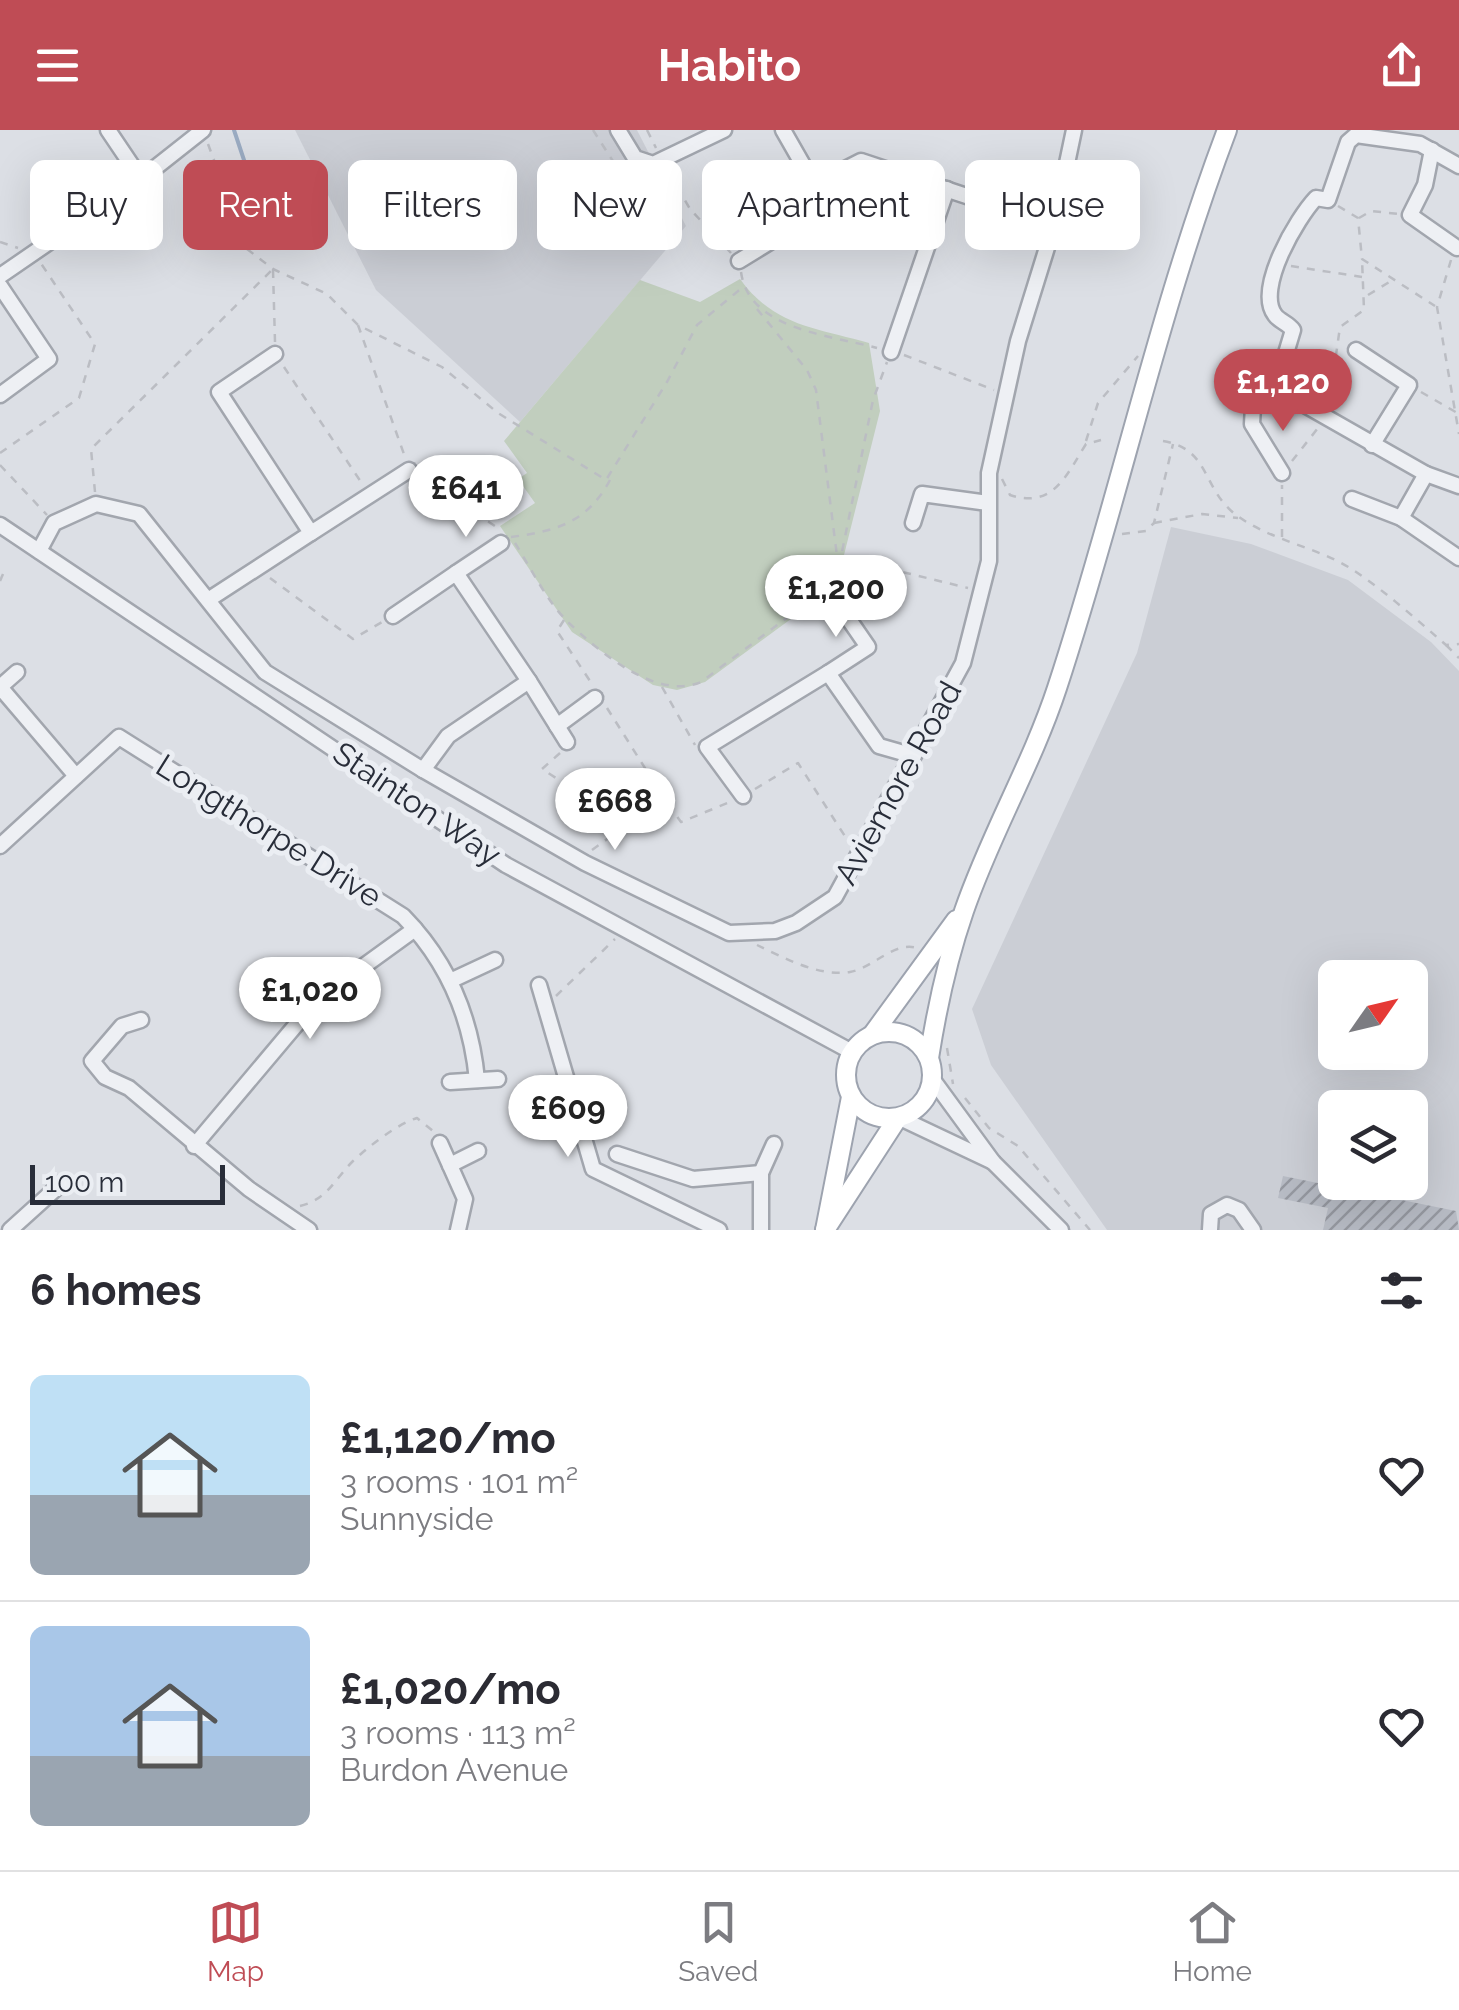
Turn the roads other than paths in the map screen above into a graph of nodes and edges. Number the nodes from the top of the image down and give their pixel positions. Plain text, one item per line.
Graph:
1 (108, 130) edge
2 (618, 130) edge
3 (724, 130) edge
4 (783, 130) edge
5 (1074, 130) edge
6 (1223, 130) edge
7 (204, 131) edge
8 (1353, 132) edge
9 (1432, 150) junction
10 (128, 160) edge
11 (800, 160) edge
12 (1068, 160) edge
13 (163, 162) edge
14 (1459, 166) edge
15 (947, 189) joint
16 (965, 195) edge
17 (1457, 248) edge
18 (38, 250) edge
19 (758, 250) edge
20 (1046, 250) edge
21 (740, 261) road end
22 (0, 276) edge
23 (0, 286) edge
24 (1356, 350) dead end
25 (891, 352) road end
26 (275, 354) road end
27 (1277, 382) junction
28 (0, 394) edge
29 (1372, 445) junction
30 (409, 470) road end
31 (1282, 473) road end
32 (1426, 474) junction
33 (1459, 486) edge
34 (1352, 500) dead end
35 (988, 503) junction
36 (1401, 518) junction
37 (912, 523) dead end
38 (0, 525) edge
39 (311, 533) junction
40 (506, 540) road end
41 (39, 551) junction
42 (1459, 558) edge
43 (456, 573) junction
44 (210, 598) junction
45 (839, 605) dead end
46 (393, 616) road end
47 (16, 672) dead end
48 (828, 673) junction
49 (529, 682) junction
50 (0, 687) edge
51 (595, 698) dead end
52 (556, 726) junction
53 (567, 742) road end
54 (914, 756) junction
55 (423, 770) junction
56 (76, 776) junction
57 (743, 796) road end
58 (0, 846) edge
59 (965, 908) junction
60 (416, 929) junction
61 (495, 960) dead end
62 (450, 981) junction
63 (540, 985) dead end
64 (141, 1020) dead end
65 (872, 1035) junction
66 (852, 1052) junction
67 (930, 1058) junction
68 (498, 1078) dead end
69 (477, 1080) junction
70 (933, 1080) junction
71 (450, 1082) dead end
72 (851, 1098) junction
73 (899, 1118) junction
74 (440, 1143) road end
75 (774, 1144) dead end
76 (194, 1146) junction
77 (478, 1152) dead end
78 (616, 1154) dead end
79 (994, 1162) junction
80 (450, 1165) junction
81 (761, 1173) junction
82 (62, 1183) dead end
83 (10, 1230) edge
84 (309, 1230) edge
85 (458, 1230) edge
86 (718, 1230) edge
87 (761, 1230) edge
88 (1061, 1230) edge
89 (1210, 1230) edge
90 (1253, 1230) edge

1 - 10 street
2 - 3 street
4 - 11 street
5 - 12 street, Aviemore Road
6 - 59 main road
7 - 13 street
8 - 9 street
8 - 27 street
9 - 14 street
9 - 17 street
15 - 16 street
15 - 25 street
18 - 22 street
19 - 21 street
20 - 35 street, Aviemore Road
23 - 28 street
24 - 29 street
26 - 39 street
27 - 29 street
27 - 31 street
29 - 32 street
30 - 39 street
32 - 33 street
32 - 36 street
34 - 36 street
35 - 37 street
35 - 54 street, Aviemore Road
36 - 42 street
38 - 41 street, Stainton Way
39 - 44 street
40 - 43 street
41 - 44 street
41 - 66 street, Stainton Way
43 - 46 street
43 - 49 street
44 - 55 street
45 - 48 street
47 - 50 street
48 - 54 street
48 - 57 street
49 - 52 street
49 - 55 street
50 - 56 street
51 - 52 street
52 - 53 street
54 - 55 street, Aviemore Road
56 - 58 street
56 - 60 street, Longthorpe Drive
59 - 65 main road
59 - 67 main road
60 - 62 street, Longthorpe Drive
60 - 76 street
61 - 62 street
62 - 69 street, Longthorpe Drive
63 - 86 street
64 - 76 street
65 - 66 main road
65 - 67 main road
66 - 72 main road
67 - 70 main road
68 - 69 street
69 - 71 street
70 - 73 main road
70 - 79 street
72 - 73 main road
72 - 73 main road
73 - 79 street
74 - 80 street
75 - 81 street
76 - 84 street
77 - 80 street
78 - 81 street
79 - 88 street
80 - 85 street
81 - 87 street
82 - 83 street
89 - 90 street

